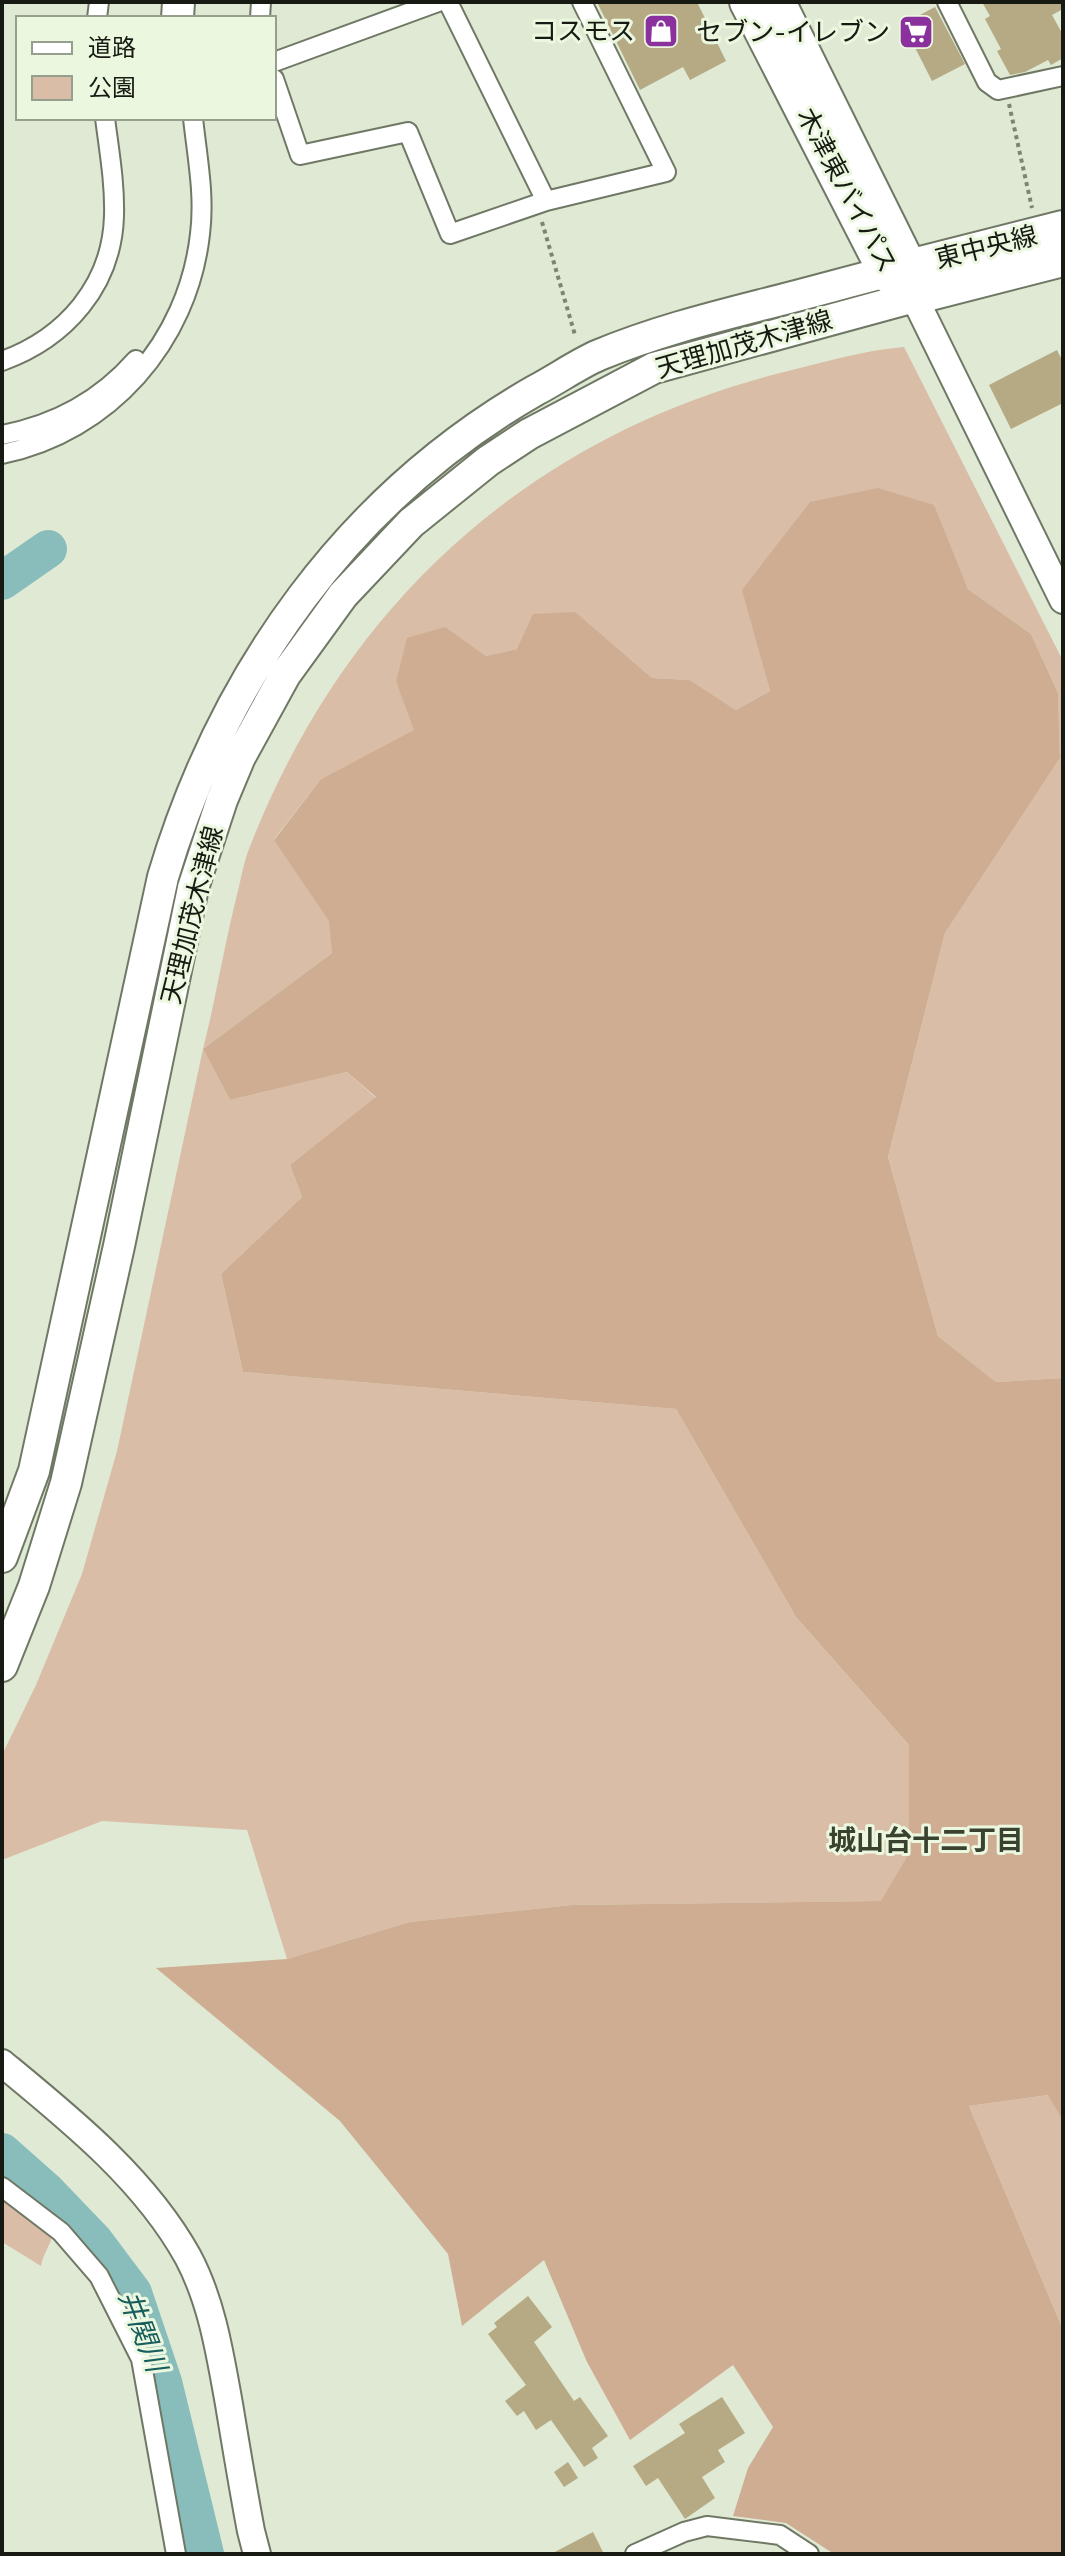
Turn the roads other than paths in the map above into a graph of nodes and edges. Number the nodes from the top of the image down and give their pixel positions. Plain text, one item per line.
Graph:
1 (438, 2) edge
2 (448, 2) edge
3 (582, 2) edge
4 (747, 2) edge
5 (778, 2) edge
6 (947, 2) edge
7 (276, 61) edge
8 (1063, 76) edge
9 (276, 85) edge
10 (105, 120) edge
11 (181, 120) edge
12 (193, 120) edge
13 (541, 203) junction
14 (1063, 228) edge
15 (1063, 259) edge
16 (903, 279) junction
17 (2, 361) edge
18 (2, 435) edge
19 (2, 454) edge
20 (1063, 600) edge
21 (2, 1557) edge
22 (2, 1666) edge
23 (2, 2063) edge
24 (2, 2187) edge
25 (176, 2554) edge
26 (257, 2554) edge
27 (635, 2554) edge
28 (809, 2554) edge

1 - 7 street
2 - 13 street
3 - 13 street
4 - 16 highway, 木津東バイパス
5 - 16 highway, 木津東バイパス
6 - 8 street
9 - 13 street
10 - 17 street
11 - 18 street
12 - 19 street
14 - 16 highway, 東中央線
15 - 16 highway, 東中央線
16 - 20 street
16 - 21 main road, 天理加茂木津線
16 - 22 main road, 天理加茂木津線
23 - 26 street
24 - 25 street
27 - 28 street

